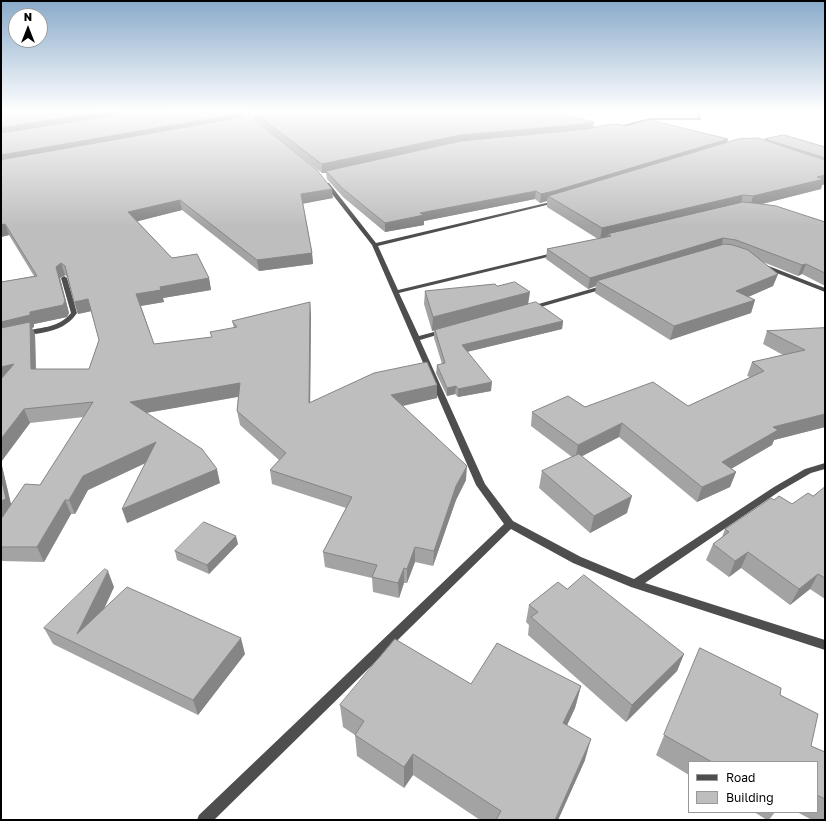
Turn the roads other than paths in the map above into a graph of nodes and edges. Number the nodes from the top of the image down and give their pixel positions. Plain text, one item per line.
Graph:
1 (321, 177) edge
2 (562, 200) edge
3 (376, 245) junction
4 (564, 252) edge
5 (752, 261) edge
6 (64, 278) edge
7 (616, 284) edge
8 (824, 290) dead end
9 (396, 292) junction
10 (524, 310) edge
11 (455, 329) edge
12 (16, 335) edge
13 (417, 339) junction
14 (825, 466) edge
15 (510, 524) junction
16 (635, 584) junction
17 (825, 645) edge
18 (204, 820) edge

1 - 3 street
2 - 3 street
3 - 9 street
4 - 9 street
5 - 8 street
6 - 12 street
7 - 10 street
9 - 13 street
11 - 13 street
13 - 15 street
14 - 16 street
15 - 16 street
15 - 18 street
16 - 17 street

